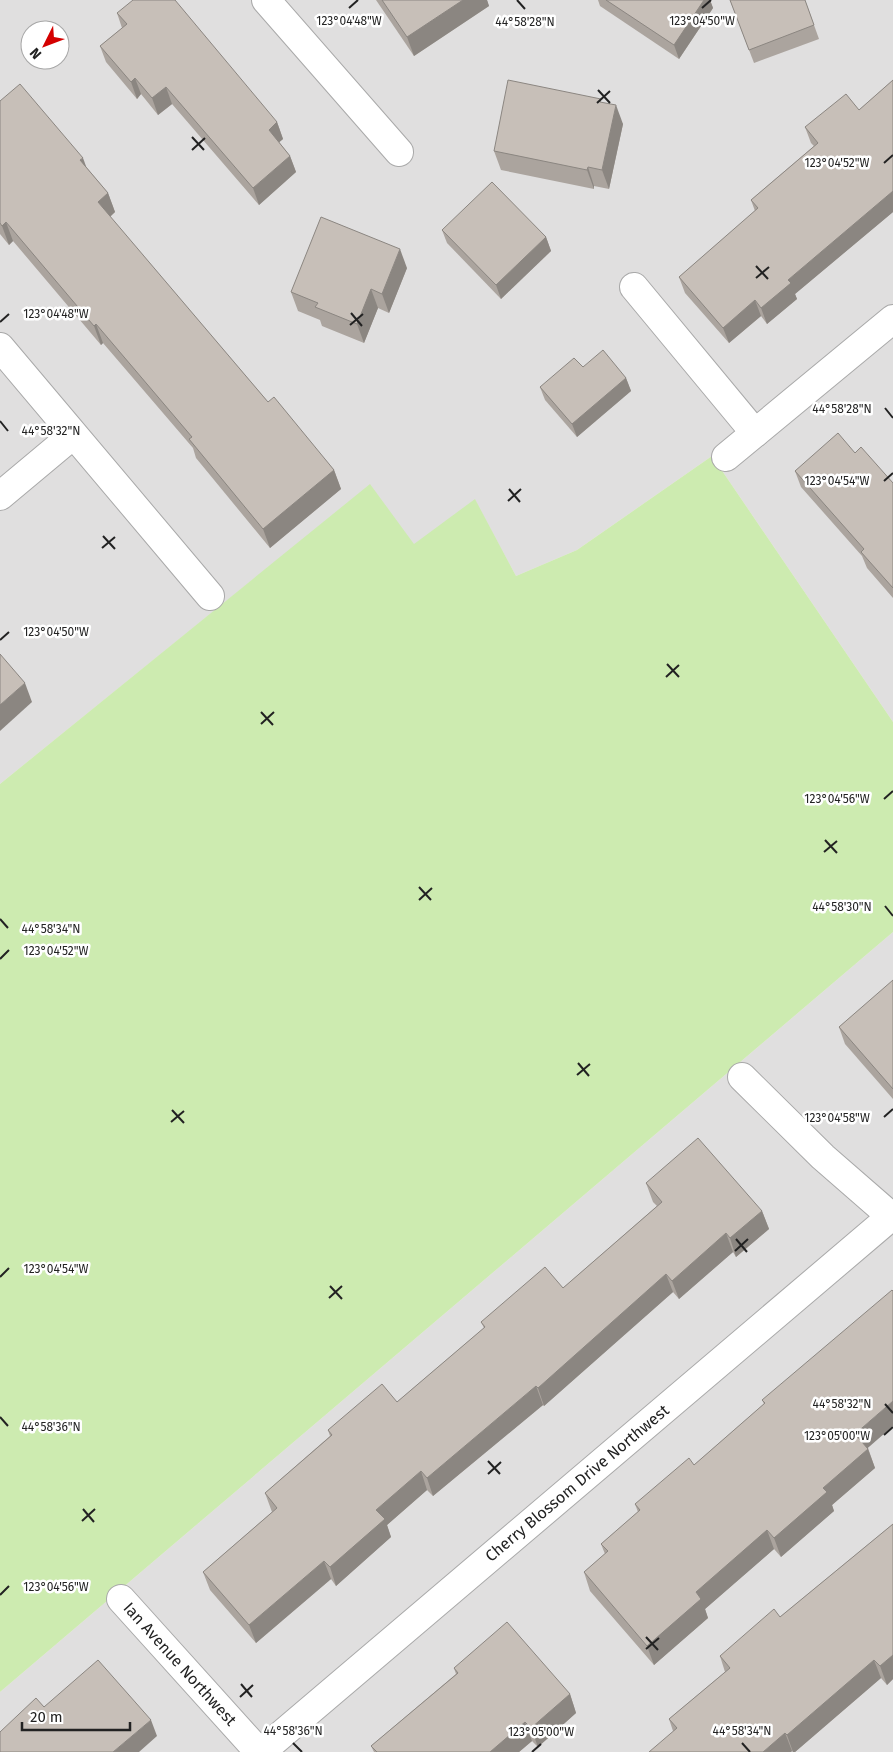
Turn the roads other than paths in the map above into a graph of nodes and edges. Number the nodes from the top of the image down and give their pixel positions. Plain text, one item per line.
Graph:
1 (266, 0) edge
2 (399, 152) dead end
3 (634, 288) dead end
4 (889, 332) edge
5 (0, 347) edge
6 (755, 433) junction
7 (73, 435) junction
8 (726, 457) dead end
9 (0, 496) edge
10 (210, 596) dead end
11 (742, 1077) dead end
12 (892, 1216) edge
13 (121, 1599) dead end
14 (260, 1752) edge

1 - 2 street
3 - 6 street
4 - 6 street
5 - 7 street
6 - 8 street
7 - 9 street
7 - 10 street
11 - 12 street
12 - 14 street, Cherry Blossom Drive Northwest
13 - 14 street, Ian Avenue Northwest

